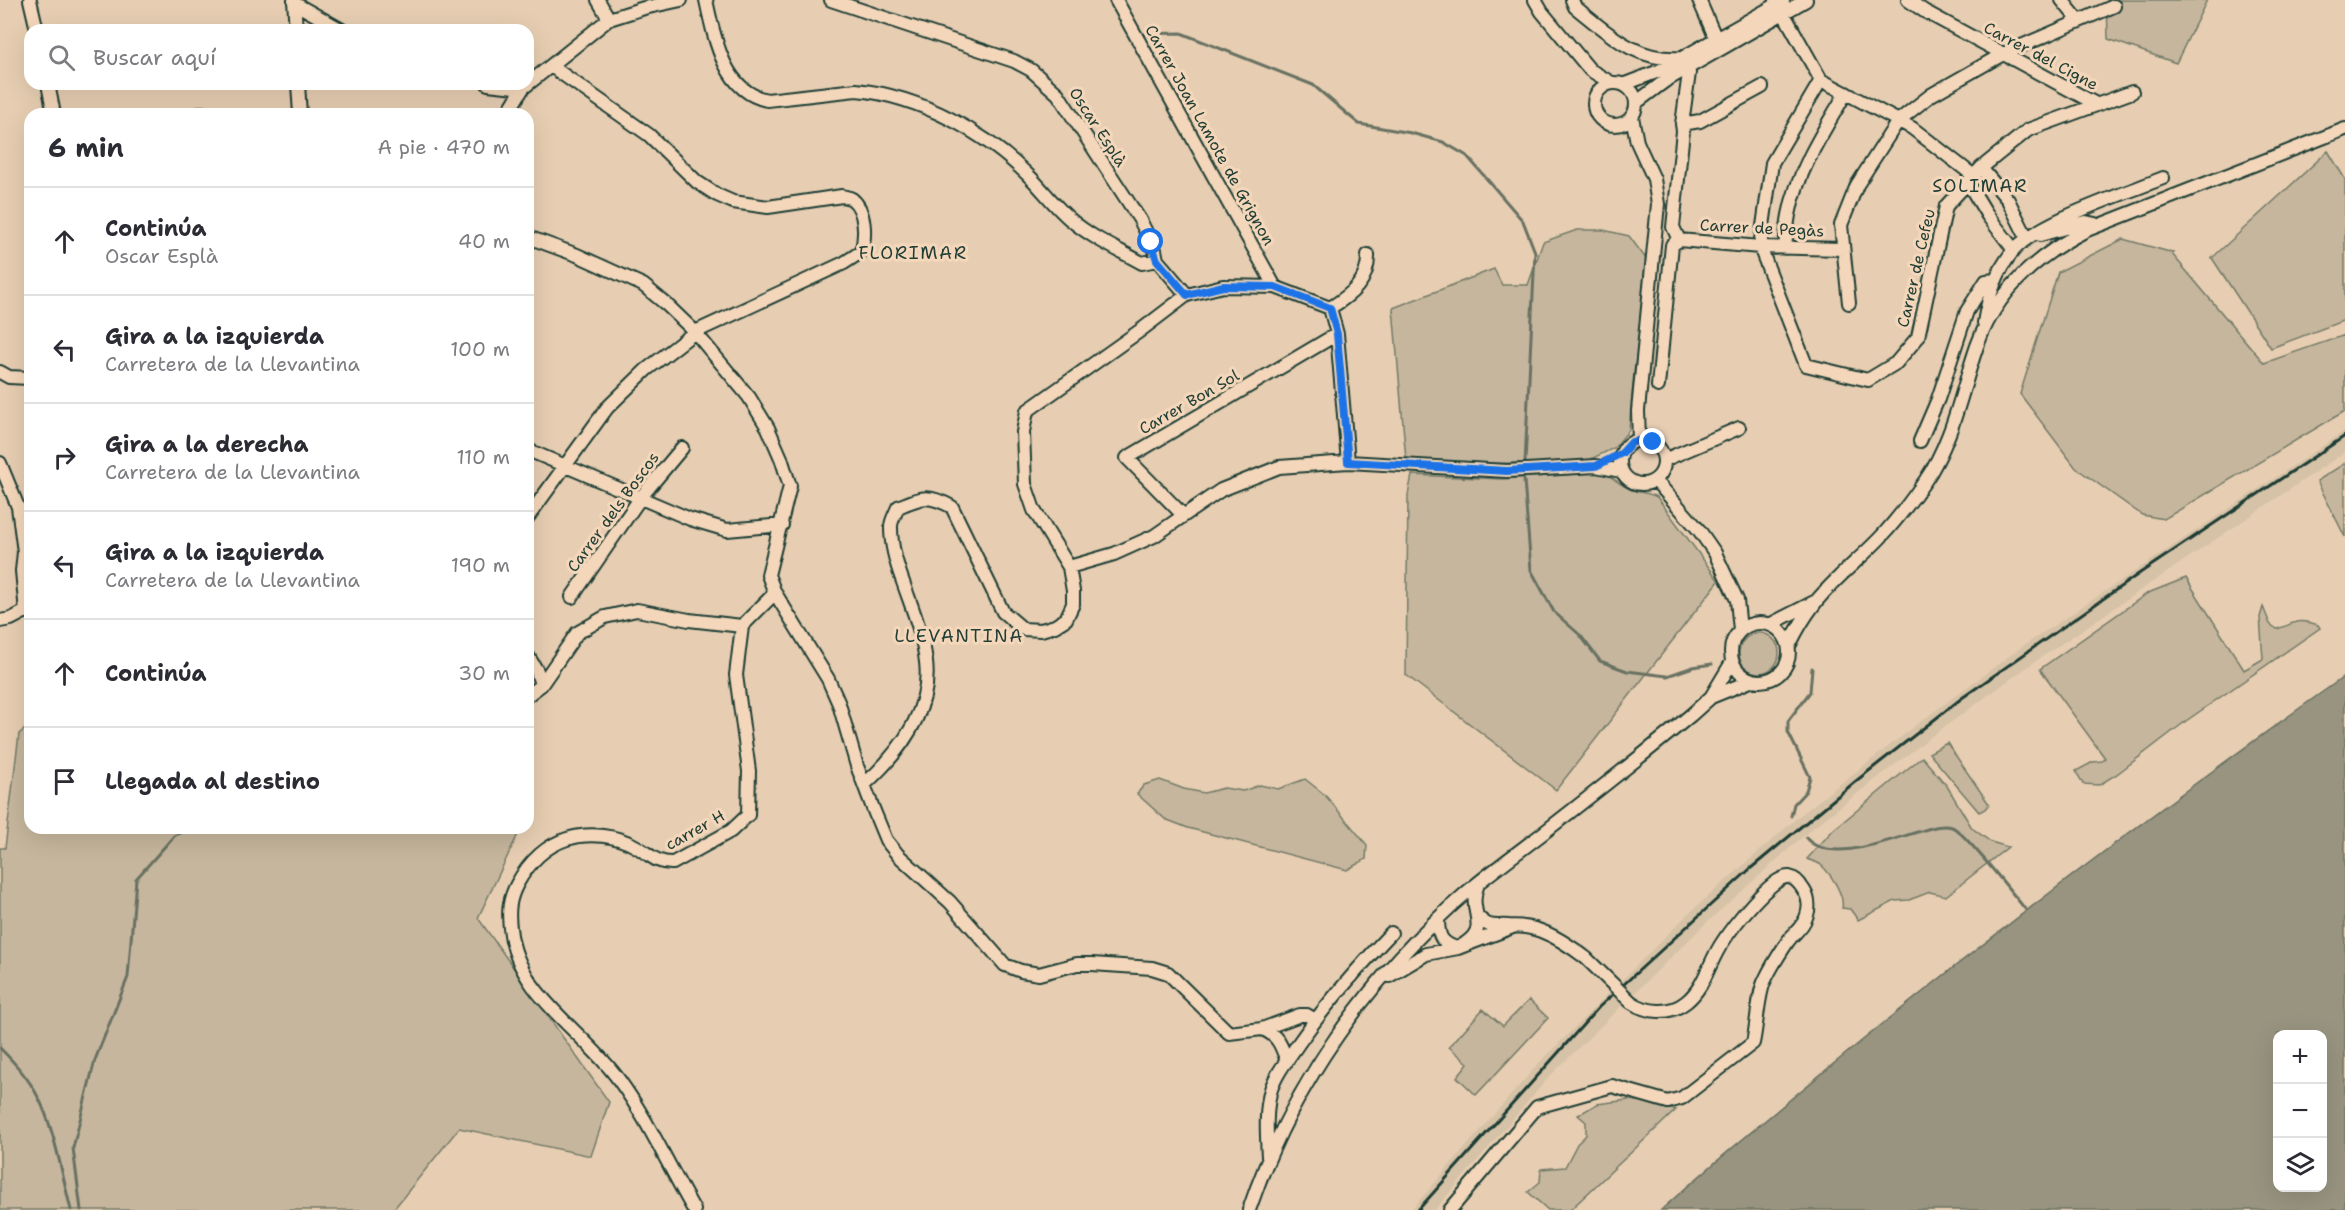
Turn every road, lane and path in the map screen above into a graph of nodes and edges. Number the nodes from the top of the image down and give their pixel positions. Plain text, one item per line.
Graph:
1 (30, 0) edge
2 (598, 0) edge
3 (681, 0) edge
4 (706, 0) edge
5 (831, 0) edge
6 (1116, 0) edge
7 (1536, 0) edge
8 (1572, 0) edge
9 (1699, 0) edge
10 (1806, 0) edge
11 (1908, 0) edge
12 (2062, 0) edge
13 (294, 2) edge
14 (1780, 4) edge
15 (2114, 6) dead end
16 (609, 20) junction
17 (2079, 21) junction
18 (36, 24) edge
19 (296, 24) edge
20 (332, 24) edge
21 (1719, 45) junction
22 (2003, 54) junction
23 (1686, 63) junction
24 (551, 66) junction
25 (1590, 70) junction
26 (534, 80) edge
27 (1821, 80) junction
28 (1610, 82) junction
29 (1625, 84) junction
30 (1762, 87) dead end
31 (49, 90) edge
32 (298, 90) edge
33 (523, 90) edge
34 (2132, 92) dead end
35 (1846, 93) junction
36 (1595, 96) junction
37 (1636, 102) junction
38 (2096, 104) junction
39 (53, 108) edge
40 (300, 108) edge
41 (511, 108) edge
42 (1632, 117) junction
43 (1898, 121) junction
44 (1682, 124) junction
45 (1614, 125) junction
46 (2345, 129) edge
47 (1637, 142) junction
48 (1974, 175) junction
49 (2163, 178) dead end
50 (2098, 226) junction
51 (2027, 238) junction
52 (534, 239) edge
53 (1679, 240) junction
54 (1760, 247) junction
55 (1785, 248) junction
56 (1844, 249) junction
57 (2014, 250) junction
58 (1368, 255) dead end
59 (1157, 260) junction
60 (1996, 280) junction
61 (1275, 287) junction
62 (1187, 295) junction
63 (1850, 303) dead end
64 (1330, 308) junction
65 (1983, 330) junction
66 (695, 332) junction
67 (1337, 334) junction
68 (0, 372) edge
69 (24, 378) edge
70 (1658, 386) dead end
71 (1739, 428) dead end
72 (1639, 440) junction
73 (1920, 441) dead end
74 (682, 448) dead end
75 (534, 453) edge
76 (1622, 453) junction
77 (1664, 460) junction
78 (1348, 462) junction
79 (0, 463) edge
80 (566, 466) junction
81 (1596, 466) junction
82 (1621, 471) junction
83 (1655, 480) junction
84 (641, 497) junction
85 (534, 510) edge
86 (1183, 515) junction
87 (782, 525) junction
88 (24, 552) edge
89 (24, 552) edge
90 (1069, 567) junction
91 (24, 584) edge
92 (775, 593) junction
93 (572, 597) dead end
94 (1737, 600) junction
95 (1815, 602) junction
96 (24, 612) edge
97 (0, 621) edge
98 (1764, 623) junction
99 (742, 626) junction
100 (1740, 630) junction
101 (1789, 646) junction
102 (1732, 662) junction
103 (534, 666) edge
104 (1753, 680) junction
105 (541, 686) junction
106 (534, 691) edge
107 (1711, 697) junction
108 (865, 784) junction
109 (1479, 883) junction
110 (1479, 918) junction
111 (1438, 919) junction
112 (1513, 927) junction
113 (1391, 933) dead end
114 (1458, 948) junction
115 (1376, 985) junction
116 (1315, 1020) junction
117 (1262, 1029) junction
118 (1287, 1061) junction
119 (1270, 1094) junction
120 (1279, 1107) junction
121 (1293, 1107) junction
122 (1285, 1121) junction
123 (1269, 1159) junction
124 (694, 1210) edge
125 (1249, 1210) edge
126 (1450, 1210) edge

1 - 18 street
2 - 16 street
3 - 16 street
4 - 59 street
5 - 59 street, Oscar Esplà
6 - 61 street, Carrer Joan Lamote de Grignon
7 - 25 street
8 - 23 street
9 - 21 street
10 - 14 street
11 - 22 street, Carrer del Cigne
12 - 17 street
13 - 19 street
13 - 20 street
14 - 21 street
14 - 27 street
15 - 17 street
16 - 24 street
17 - 22 street
21 - 23 street
22 - 38 street, Carrer del Cigne
22 - 43 street
23 - 29 street
23 - 37 street
23 - 44 street
24 - 26 street
24 - 66 street
25 - 28 street
25 - 36 street
27 - 35 street
27 - 54 street, Carrer de Cefeu
28 - 29 street
28 - 36 street
29 - 37 street
30 - 44 street
31 - 39 street
32 - 40 street
33 - 41 street
34 - 38 street, Carrer de Cefeu
35 - 43 street
35 - 55 street
36 - 45 street
37 - 42 street
38 - 48 street, Carrer de Cefeu
42 - 45 street
42 - 47 street
43 - 48 street
43 - 56 street
44 - 53 street
45 - 47 street
46 - 50 street
47 - 72 street
48 - 51 street
48 - 54 street, Carrer de Cefeu
48 - 57 street
49 - 51 street
50 - 51 street
50 - 65 street
51 - 57 street
52 - 66 street
53 - 54 street, Carrer de Pegàs
53 - 70 street
54 - 55 street, Carrer de Pegàs
55 - 56 street, Carrer de Pegàs
56 - 63 street
57 - 60 street
58 - 64 street
59 - 62 street, Oscar Esplà
60 - 65 street
60 - 73 street
61 - 62 street
61 - 64 street
62 - 90 street
64 - 67 street
65 - 95 street
66 - 80 street
66 - 87 street
67 - 78 street
67 - 86 street, Carrer Bon Sol
68 - 69 street
71 - 77 street
72 - 76 street
72 - 77 street
74 - 84 street, Carrer dels Boscos
75 - 80 street
76 - 81 street
76 - 82 street
77 - 83 street
78 - 81 street
78 - 86 street
79 - 88 street
80 - 84 street
80 - 85 street
81 - 82 street
82 - 83 street
83 - 94 street
84 - 87 street
84 - 93 street, Carrer dels Boscos
86 - 90 street
87 - 92 street
89 - 91 street
90 - 108 street
92 - 99 street
92 - 108 street
94 - 98 street
94 - 100 street
95 - 98 street
95 - 101 street
96 - 97 street
98 - 100 street
98 - 101 street
99 - 105 street
99 - 124 street, carrer H
100 - 102 street
101 - 104 street
102 - 104 street
102 - 107 street
103 - 105 street
104 - 107 street
105 - 106 street
107 - 109 street
108 - 117 street
109 - 110 street
109 - 111 street
110 - 112 street
110 - 114 street
111 - 114 street
111 - 115 street
112 - 114 street
112 - 126 street, bridge
113 - 116 street
114 - 115 street
115 - 121 street
116 - 117 street
116 - 118 street
117 - 118 street
118 - 119 street
119 - 120 street
119 - 123 street
120 - 121 street
120 - 122 street
121 - 122 street
122 - 123 street
123 - 125 street

